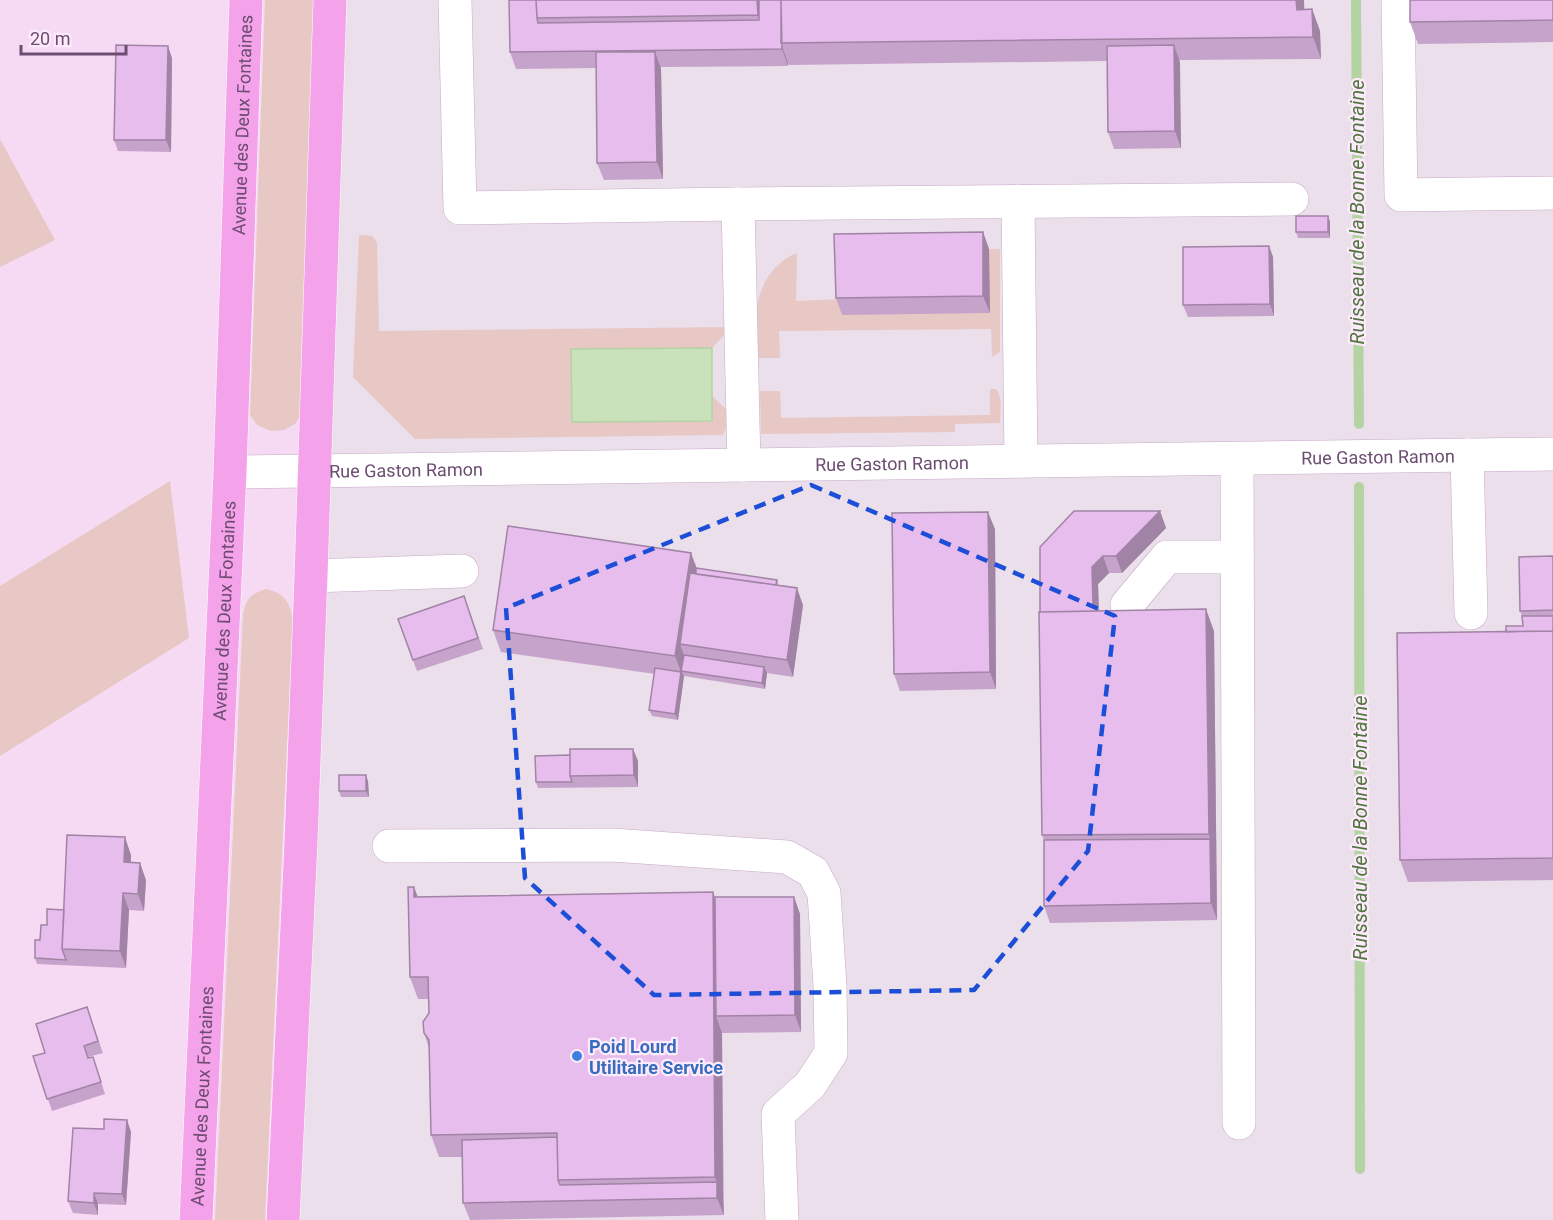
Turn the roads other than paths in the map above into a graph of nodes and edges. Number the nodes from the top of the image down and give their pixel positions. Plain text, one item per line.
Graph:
1 (246, 0) edge
2 (330, 0) edge
3 (455, 0) edge
4 (1398, 0) edge
5 (1553, 194) edge
6 (1292, 199) dead end
7 (1018, 201) junction
8 (738, 204) junction
9 (1553, 454) edge
10 (1467, 455) junction
11 (1237, 459) junction
12 (1022, 461) junction
13 (744, 465) junction
14 (315, 471) junction
15 (230, 472) junction
16 (1237, 557) junction
17 (462, 571) dead end
18 (311, 576) junction
19 (1127, 605) dead end
20 (1471, 613) dead end
21 (389, 846) dead end
22 (1239, 1124) dead end
23 (196, 1220) edge
24 (283, 1220) edge
25 (782, 1220) edge

1 - 15 main road, Avenue des Deux Fontaines
2 - 14 main road
3 - 8 street
4 - 5 street
6 - 7 street
7 - 8 street
7 - 12 street
8 - 13 street
9 - 10 street, Rue Gaston Ramon
10 - 11 street, Rue Gaston Ramon
10 - 20 street
11 - 12 street, Rue Gaston Ramon
11 - 16 street
12 - 13 street, Rue Gaston Ramon
13 - 14 street, Rue Gaston Ramon
14 - 15 street, Rue Gaston Ramon
14 - 18 main road
15 - 23 main road, Avenue des Deux Fontaines
16 - 19 street
16 - 22 street
17 - 18 street
18 - 24 main road
21 - 25 street

